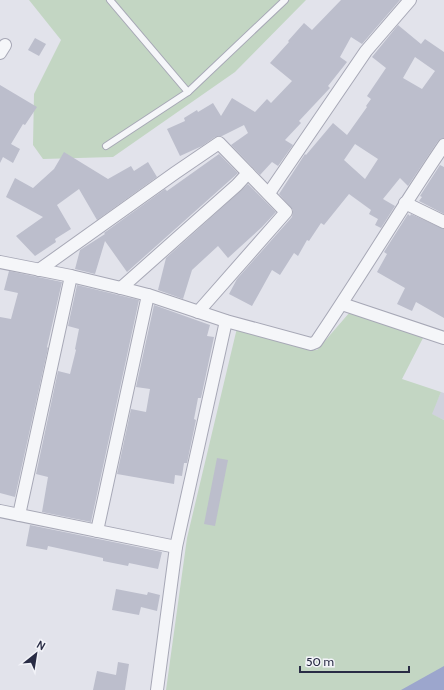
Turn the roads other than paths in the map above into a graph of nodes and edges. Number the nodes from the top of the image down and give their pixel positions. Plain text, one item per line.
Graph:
1 (110, 0) edge
2 (285, 0) edge
3 (410, 0) edge
4 (188, 92) junction
5 (444, 145) edge
6 (106, 146) dead end
7 (248, 173) junction
8 (269, 193) junction
9 (405, 203) junction
10 (444, 222) edge
11 (0, 262) edge
12 (39, 270) junction
13 (71, 276) junction
14 (121, 288) junction
15 (148, 295) junction
16 (342, 304) junction
17 (198, 312) junction
18 (226, 321) junction
19 (444, 338) edge
20 (0, 511) edge
21 (19, 515) junction
22 (97, 530) junction
23 (176, 546) junction
24 (157, 690) edge

1 - 4 lane
2 - 4 lane
3 - 8 street
4 - 6 lane
5 - 9 street
7 - 8 street
7 - 12 street
7 - 14 street
8 - 17 street
9 - 10 street
9 - 16 street
11 - 12 street
12 - 13 street
13 - 14 street
13 - 21 street
14 - 15 street
15 - 17 street
15 - 22 street
16 - 18 street
16 - 19 street
17 - 18 street
18 - 23 street
20 - 21 street
21 - 22 street
22 - 23 street
23 - 24 street

